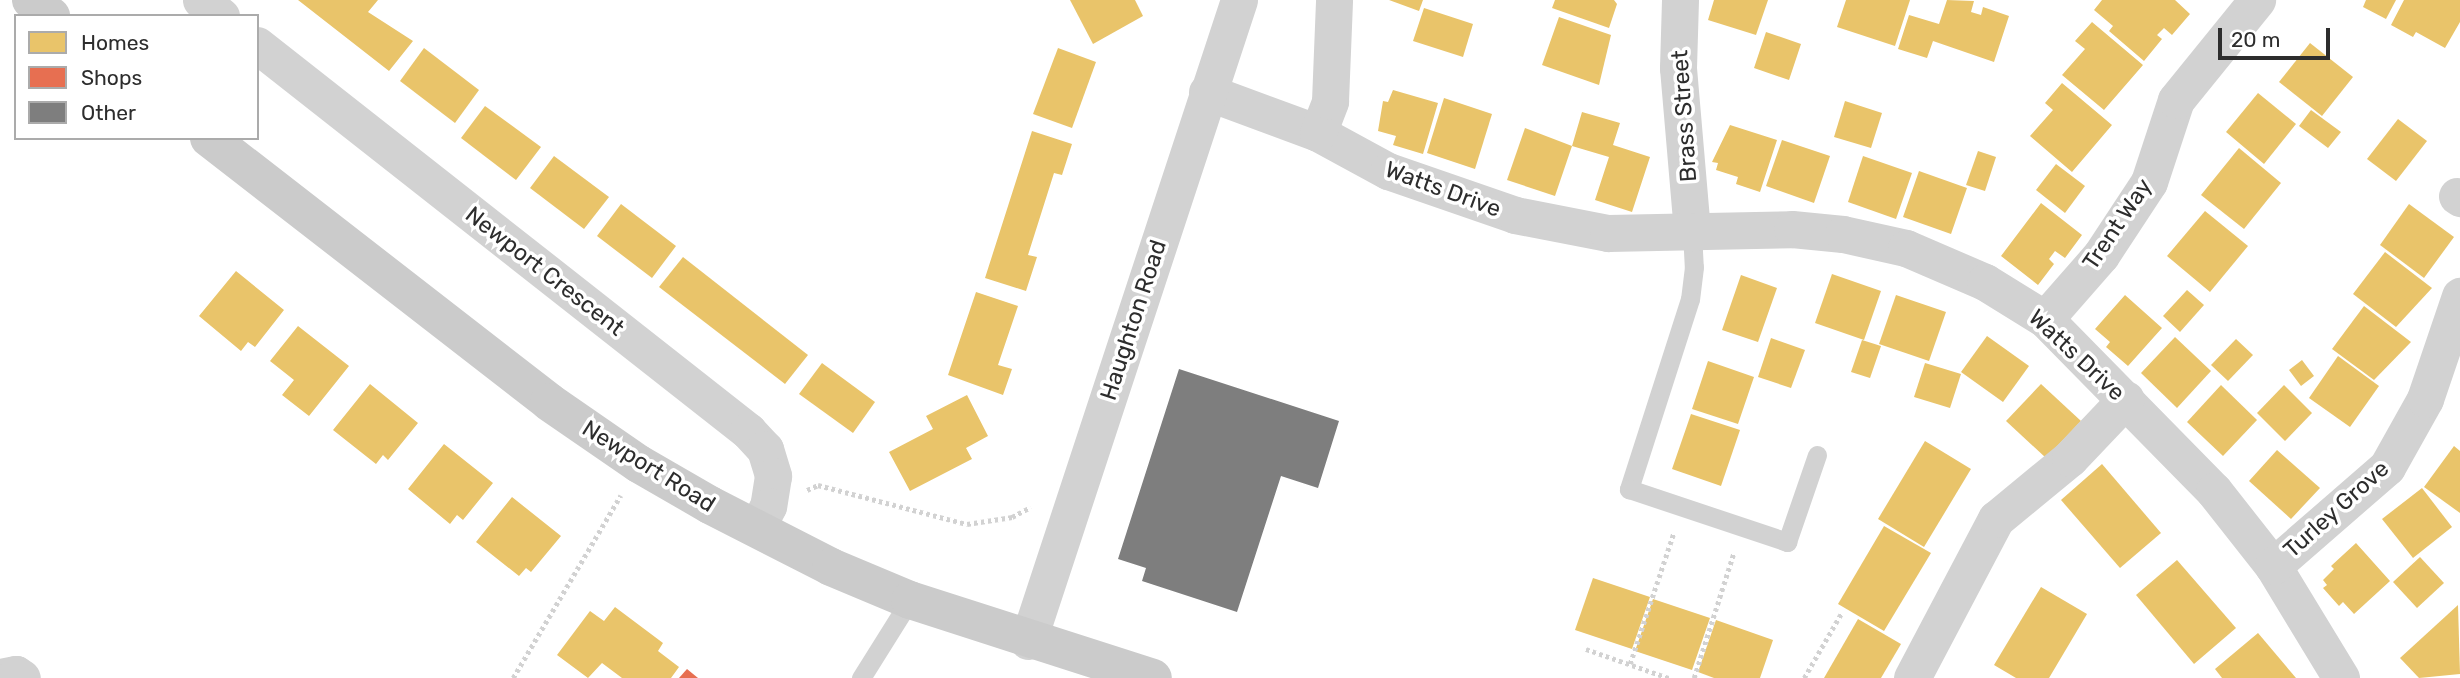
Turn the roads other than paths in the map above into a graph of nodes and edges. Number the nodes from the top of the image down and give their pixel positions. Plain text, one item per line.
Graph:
1 (31, 0) edge
2 (201, 0) edge
3 (1239, 0) edge
4 (1334, 0) edge
5 (1681, 0) edge
6 (2241, 6) edge
7 (48, 14) edge
8 (218, 14) edge
9 (259, 47) edge
10 (1207, 92) junction
11 (1318, 133) junction
12 (212, 140) edge
13 (1692, 232) junction
14 (2460, 296) edge
15 (2045, 319) junction
16 (2126, 399) junction
17 (1817, 455) dead end
18 (762, 517) junction
19 (2273, 566) junction
20 (910, 600) junction
21 (1028, 641) junction
22 (2333, 675) edge
23 (0, 677) edge
24 (22, 678) edge
25 (861, 678) edge
26 (1153, 678) edge
27 (1912, 678) edge

1 - 7 main road
2 - 8 street
3 - 10 street, Haughton Road
4 - 11 street
5 - 13 street, Brass Street
6 - 15 street, Trent Way
9 - 18 street, Newport Crescent
10 - 11 street, Watts Drive
10 - 21 street, Haughton Road
11 - 13 street, Watts Drive
12 - 18 main road, Newport Road
13 - 15 street, Watts Drive
13 - 17 lane
14 - 19 street, Turley Grove
15 - 16 street, Watts Drive
16 - 19 street, Watts Drive
16 - 27 street
18 - 20 main road, Newport Road
19 - 22 street, Watts Drive
20 - 21 main road, Newport Road
20 - 25 lane
21 - 26 main road, Newport Road
23 - 24 street

